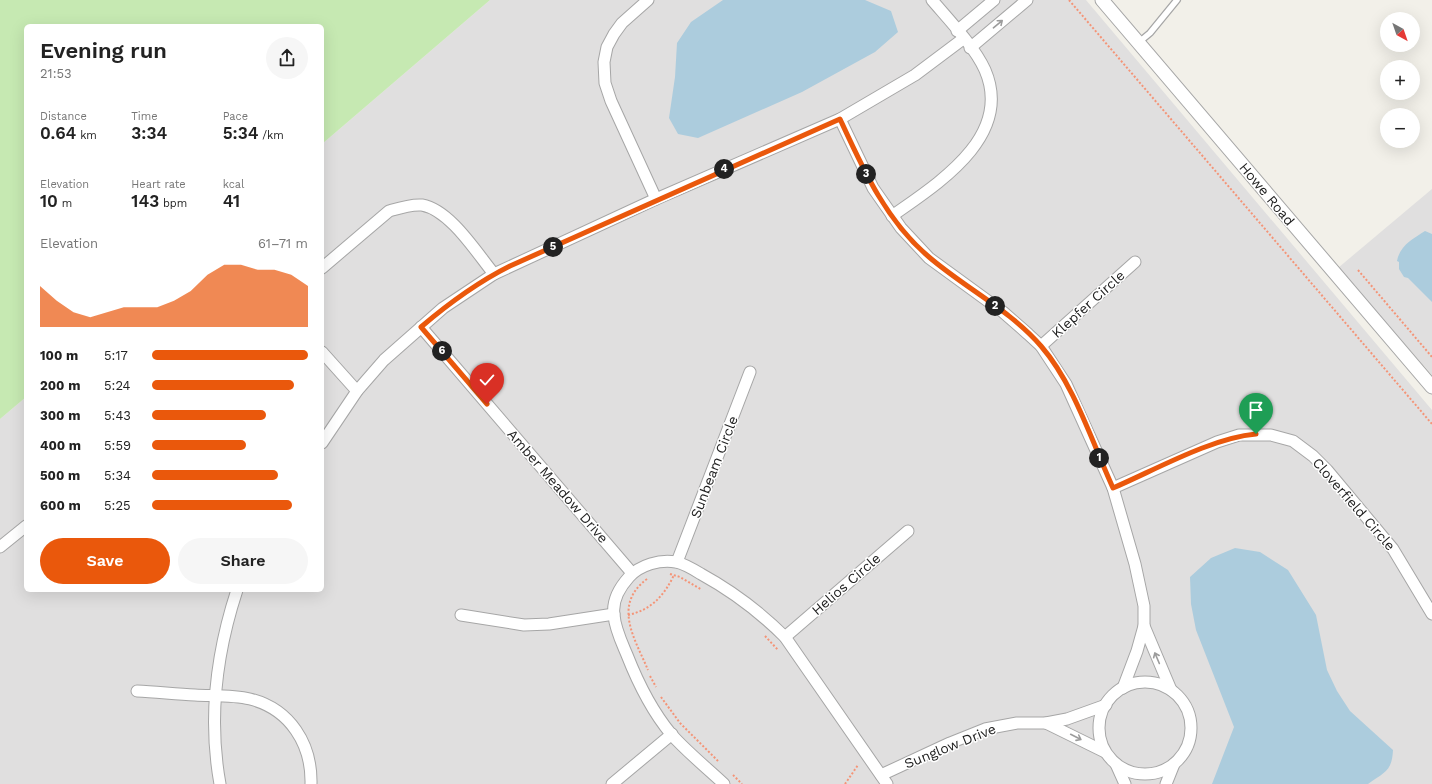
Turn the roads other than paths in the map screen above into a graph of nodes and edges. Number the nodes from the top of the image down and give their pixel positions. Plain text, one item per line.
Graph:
1 (648, 0) edge
2 (932, 0) edge
3 (994, 0) edge
4 (1027, 0) edge
5 (1102, 0) edge
6 (1177, 0) edge
7 (963, 39) junction
8 (1138, 43) junction
9 (840, 119) junction
10 (656, 199) junction
11 (892, 216) junction
12 (1135, 262) dead end
13 (324, 266) edge
14 (494, 274) junction
15 (421, 327) junction
16 (1041, 346) junction
17 (324, 354) edge
18 (750, 372) dead end
19 (1432, 387) edge
20 (357, 392) junction
21 (324, 440) edge
22 (1113, 488) junction
23 (24, 528) edge
24 (908, 531) dead end
25 (0, 546) edge
26 (677, 562) junction
27 (632, 574) junction
28 (236, 592) edge
29 (614, 614) junction
30 (1432, 614) edge
31 (461, 615) dead end
32 (1144, 626) junction
33 (785, 637) junction
34 (1123, 688) junction
35 (1171, 690) junction
36 (137, 691) dead end
37 (214, 696) junction
38 (1106, 705) junction
39 (1046, 723) junction
40 (672, 734) junction
41 (1105, 752) junction
42 (1116, 764) junction
43 (1174, 764) junction
44 (884, 780) edge
45 (220, 784) edge
46 (311, 784) edge
47 (612, 784) edge
48 (724, 784) edge
49 (1125, 784) edge
50 (1166, 784) edge

1 - 10 street
2 - 7 street
3 - 7 street
7 -> 4 street
5 - 8 street, Howe Road
6 - 8 lane
7 - 9 street
7 - 11 street
8 - 19 street, Howe Road
9 - 10 street
9 - 11 street
10 - 14 street
11 - 16 street
12 - 16 street, Klepfer Circle
13 - 14 street
14 - 15 street
15 - 20 street
15 - 27 street, Amber Meadow Drive
16 - 22 street
17 - 20 street
18 - 26 street, Sunbeam Circle
20 - 21 street
22 - 30 street, Cloverfield Circle
22 - 32 street
23 - 25 street
24 - 33 street, Helios Circle
26 - 27 street
26 - 33 street
27 - 29 street
28 - 37 street
29 - 31 street
29 - 40 street
32 - 34 street
35 -> 32 street
33 - 44 street
34 - 35 street
34 - 38 street
35 - 43 street
36 - 37 street
37 - 45 street
37 - 46 street
38 - 39 street, Sunglow Drive
38 - 41 street
39 -> 41 street, Sunglow Drive
39 - 44 street, Sunglow Drive
40 - 47 street
40 - 48 street
41 - 42 street
42 - 43 street
42 - 49 street
43 - 50 street

